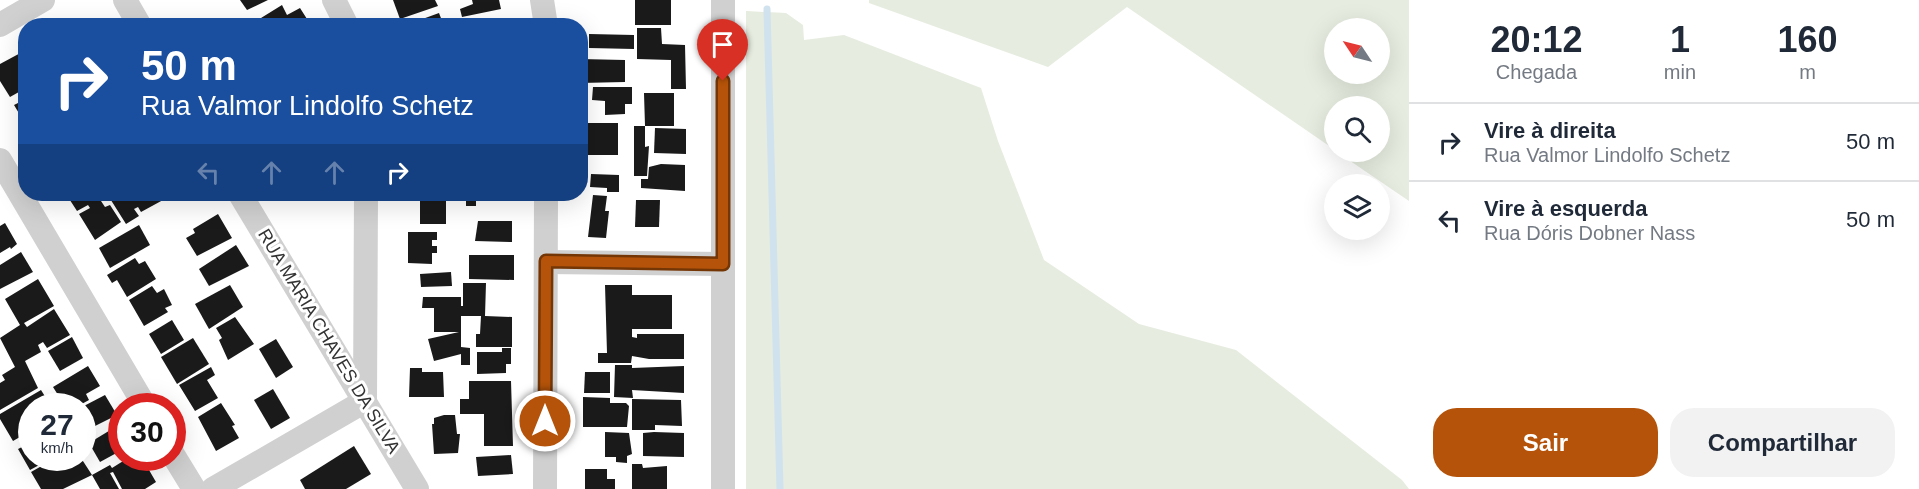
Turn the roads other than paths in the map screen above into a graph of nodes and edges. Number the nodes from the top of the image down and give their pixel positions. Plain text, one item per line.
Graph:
1 (43, 0) edge
2 (124, 0) edge
3 (334, 0) edge
4 (542, 0) edge
5 (723, 0) edge
6 (135, 18) edge
7 (343, 18) edge
8 (545, 18) edge
9 (0, 25) edge
10 (0, 160) edge
11 (18, 191) edge
12 (24, 201) edge
13 (244, 201) edge
14 (366, 201) edge
15 (546, 201) edge
16 (546, 261) junction
17 (723, 264) junction
18 (137, 393) edge
19 (365, 401) junction
20 (183, 471) edge
21 (194, 489) edge
22 (213, 489) edge
23 (417, 489) edge
24 (545, 489) edge
25 (723, 489) edge

1 - 9 street
2 - 6 street
3 - 7 street
4 - 8 street
5 - 17 street
10 - 11 street
12 - 18 street
13 - 19 street, RUA MARIA CHAVES DA SILVA
14 - 19 street
15 - 16 street
16 - 17 street
16 - 24 street
17 - 25 street
19 - 22 street
19 - 23 street, RUA MARIA CHAVES DA SILVA
20 - 21 street

